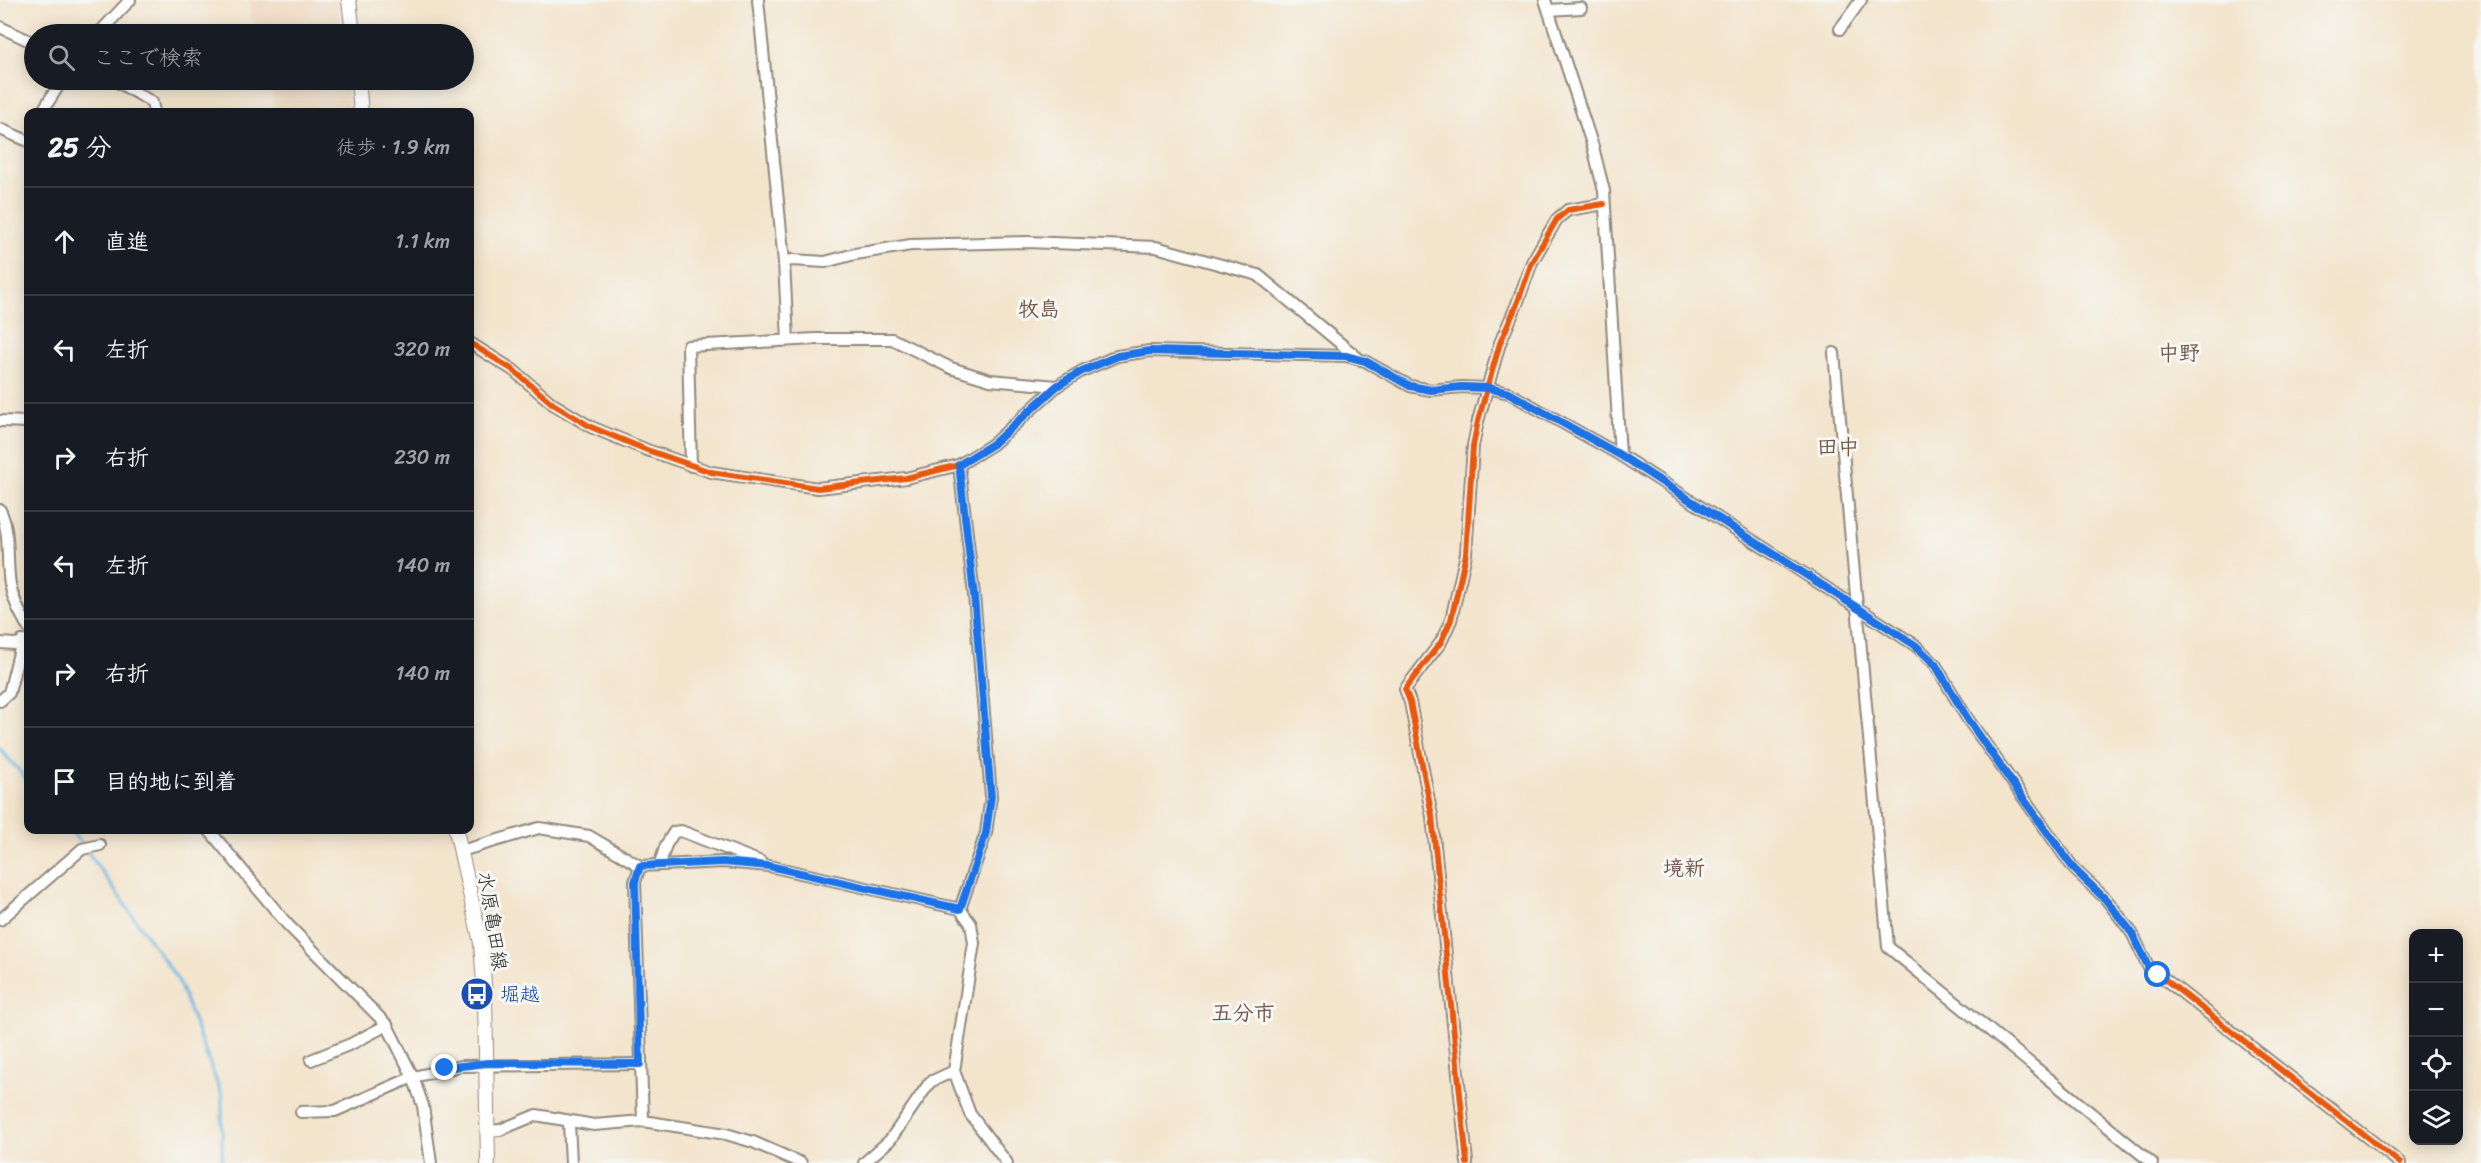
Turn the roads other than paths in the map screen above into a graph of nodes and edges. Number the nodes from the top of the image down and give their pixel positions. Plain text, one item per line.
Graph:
1 (130, 0) edge
2 (349, 0) edge
3 (758, 0) edge
4 (1861, 0) edge
5 (1547, 5) edge
6 (1581, 8) dead end
7 (107, 24) edge
8 (351, 24) edge
9 (0, 27) edge
10 (1839, 29) dead end
11 (24, 38) edge
12 (56, 90) edge
13 (131, 90) edge
14 (359, 90) edge
15 (44, 108) edge
16 (153, 108) edge
17 (361, 108) edge
18 (0, 129) edge
19 (24, 138) edge
20 (1604, 204) junction
21 (784, 262) junction
22 (788, 340) junction
23 (474, 346) edge
24 (1834, 352) dead end
25 (1360, 360) junction
26 (1057, 386) junction
27 (1486, 388) junction
28 (0, 421) edge
29 (24, 422) edge
30 (1620, 455) junction
31 (959, 465) junction
32 (691, 466) junction
33 (0, 510) edge
34 (1858, 608) junction
35 (24, 620) edge
36 (24, 641) edge
37 (0, 643) edge
38 (24, 644) edge
39 (0, 701) edge
40 (212, 834) edge
41 (457, 834) edge
42 (100, 846) dead end
43 (461, 851) junction
44 (660, 863) junction
45 (640, 866) junction
46 (769, 866) junction
47 (960, 909) junction
48 (0, 920) edge
49 (387, 1025) junction
50 (311, 1060) dead end
51 (487, 1063) junction
52 (640, 1064) junction
53 (954, 1071) junction
54 (413, 1077) junction
55 (301, 1112) dead end
56 (643, 1121) junction
57 (569, 1123) junction
58 (488, 1131) junction
59 (431, 1163) edge
60 (488, 1163) edge
61 (572, 1163) edge
62 (801, 1163) edge
63 (864, 1163) edge
64 (1007, 1163) edge
65 (1467, 1163) edge
66 (2152, 1163) edge
67 (2400, 1163) edge

1 - 7 street
2 - 8 main road
3 - 21 street
4 - 10 street
5 - 6 street
5 - 20 street
9 - 11 street
12 - 15 street
13 - 16 street
14 - 17 main road
18 - 19 street
20 - 27 street
20 - 30 street
21 - 22 street
21 - 25 street
22 - 26 street
22 - 32 street
23 - 32 street
24 - 34 street
25 - 26 street
25 - 27 street
26 - 31 street
27 - 30 street
27 - 65 street
28 - 29 street
30 - 34 street
31 - 32 street
31 - 47 street
33 - 35 street
34 - 66 street
34 - 67 street
36 - 37 street
38 - 39 street
40 - 49 street
41 - 43 main road, 水原亀田線
42 - 48 street
43 - 45 street
43 - 51 main road, 水原亀田線
44 - 45 street
44 - 46 street
44 - 46 street
45 - 52 street
46 - 47 street
47 - 53 street
49 - 50 street
49 - 54 street
51 - 52 street
51 - 54 street
51 - 58 main road, 水原亀田線
52 - 56 street
53 - 63 street
53 - 64 street
54 - 55 street
54 - 59 street
56 - 57 street
56 - 62 street
57 - 58 street
57 - 61 street
58 - 60 main road, 水原亀田線

